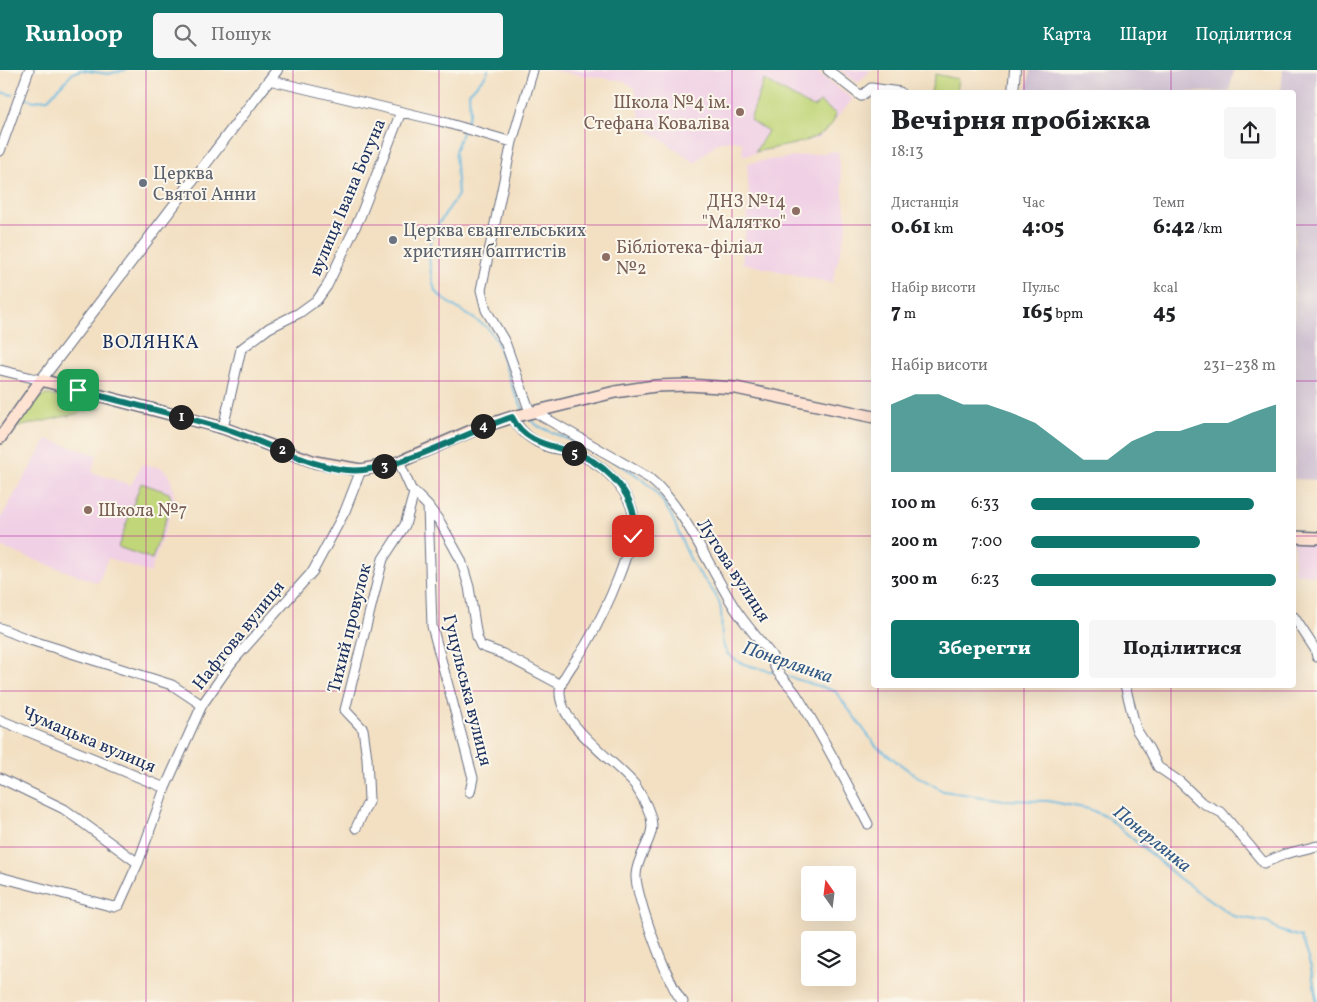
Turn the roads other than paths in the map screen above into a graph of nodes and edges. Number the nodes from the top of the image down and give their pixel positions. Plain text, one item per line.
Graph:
1 (29, 70) edge
2 (276, 70) edge
3 (533, 70) edge
4 (828, 70) edge
5 (1015, 70) edge
6 (269, 80) junction
7 (886, 90) edge
8 (1013, 90) edge
9 (401, 112) junction
10 (3, 135) edge
11 (512, 142) junction
12 (0, 151) edge
13 (0, 370) edge
14 (40, 380) junction
15 (525, 413) junction
16 (871, 416) edge
17 (223, 428) junction
18 (0, 438) edge
19 (399, 462) junction
20 (361, 470) junction
21 (414, 493) junction
22 (428, 506) junction
23 (1296, 537) edge
24 (1317, 538) edge
25 (1296, 620) edge
26 (0, 628) edge
27 (1317, 657) edge
28 (561, 685) junction
29 (1126, 688) edge
30 (202, 705) junction
31 (0, 720) edge
32 (0, 778) edge
33 (165, 788) junction
34 (470, 792) dead end
35 (868, 824) dead end
36 (356, 828) dead end
37 (1317, 846) edge
38 (138, 863) junction
39 (0, 877) edge
40 (683, 1002) edge

1 - 10 street
2 - 6 street
3 - 11 street
4 - 7 street
5 - 8 street
6 - 9 street
6 - 14 street
9 - 11 street
9 - 17 street, вулиця Івана Богуна
10 - 12 street
11 - 15 street
13 - 14 street
14 - 17 main road
14 - 18 main road
15 - 16 main road
15 - 19 main road
15 - 28 street
15 - 35 street, Лугова вулиця
17 - 20 main road
19 - 20 main road
19 - 21 street, Гуцульська вулиця
20 - 30 street, Нафтова вулиця
21 - 22 street, Гуцульська вулиця
21 - 36 street, Тихий провулок
22 - 28 street, Гуцульська вулиця
22 - 34 street, Гуцульська вулиця
23 - 24 main road
25 - 27 street
26 - 30 street
28 - 40 street
29 - 37 street
30 - 33 street, Нафтова вулиця
31 - 33 street, Чумацька вулиця
32 - 38 street
33 - 38 street, Нафтова вулиця
38 - 39 street, Нафтова вулиця

